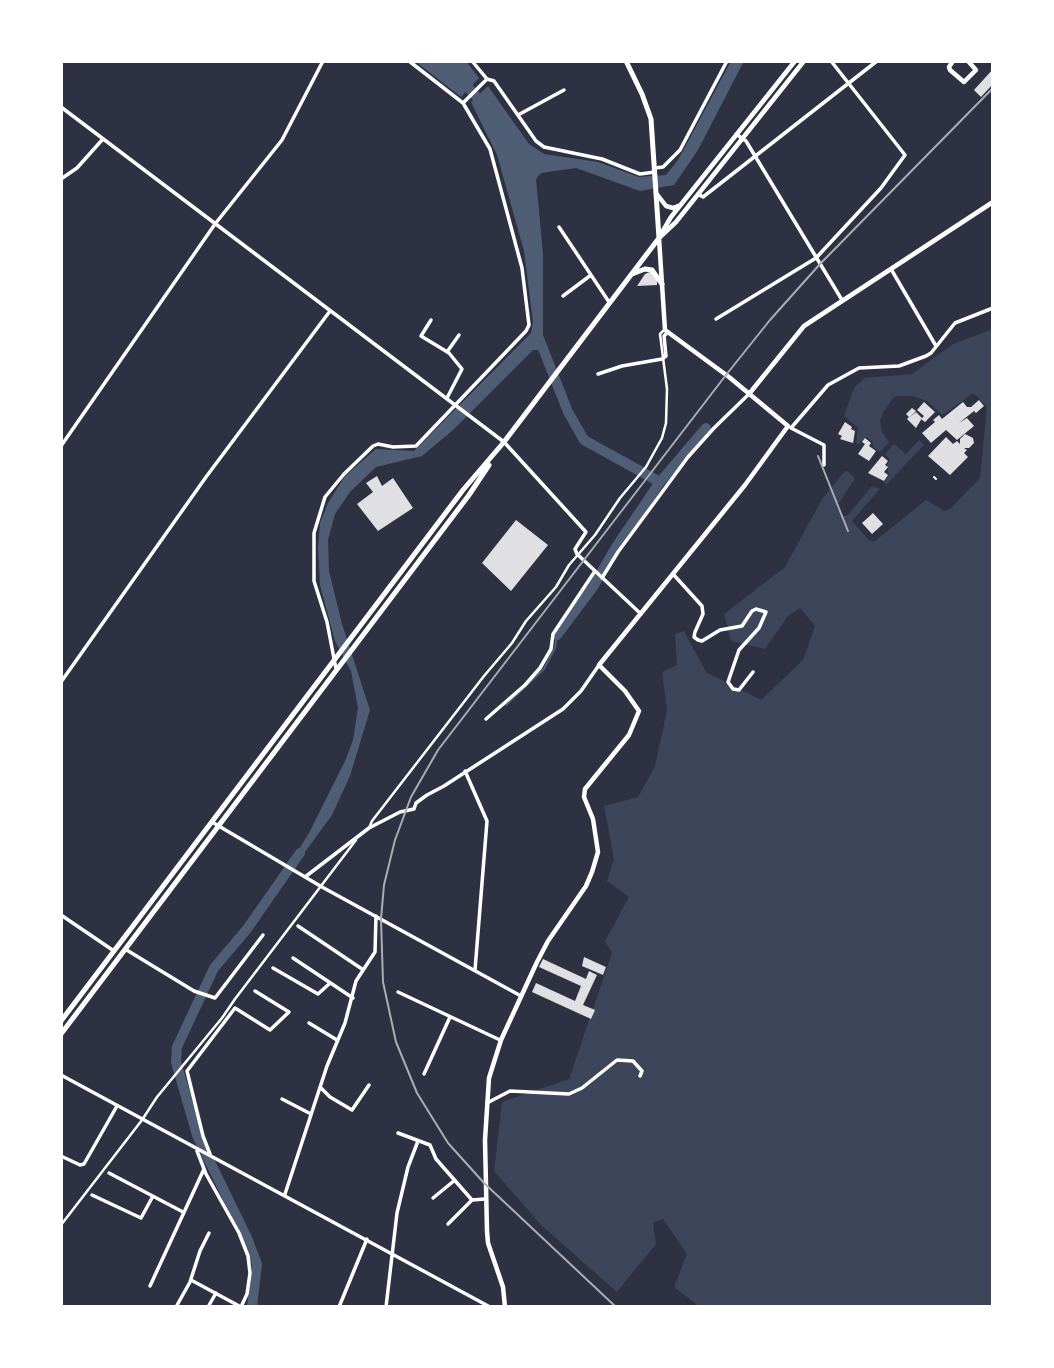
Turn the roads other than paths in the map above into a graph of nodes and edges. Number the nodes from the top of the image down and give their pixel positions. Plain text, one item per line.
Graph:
1 (323, 61) edge
2 (410, 61) edge
3 (472, 61) edge
4 (626, 61) edge
5 (727, 61) edge
6 (795, 61) edge
7 (804, 61) edge
8 (831, 61) edge
9 (877, 61) edge
10 (953, 61) edge
11 (968, 61) edge
12 (486, 80) junction
13 (848, 84) junction
14 (564, 90) dead end
15 (464, 101) junction
16 (61, 107) edge
17 (518, 115) junction
18 (736, 134) junction
19 (742, 138) junction
20 (103, 139) junction
21 (755, 157) junction
22 (655, 172) junction
23 (61, 179) edge
24 (656, 192) junction
25 (698, 194) junction
26 (684, 200) junction
27 (993, 202) edge
28 (215, 224) junction
29 (559, 227) dead end
30 (659, 238) junction
31 (816, 258) junction
32 (891, 269) junction
33 (591, 275) junction
34 (629, 275) junction
35 (662, 284) junction
36 (563, 296) dead end
37 (842, 300) junction
38 (609, 302) junction
39 (993, 308) edge
40 (330, 310) junction
41 (716, 319) dead end
42 (430, 320) dead end
43 (666, 331) junction
44 (459, 335) dead end
45 (936, 346) junction
46 (447, 352) junction
47 (662, 359) junction
48 (598, 374) dead end
49 (749, 394) junction
50 (447, 398) junction
51 (456, 405) junction
52 (790, 427) junction
53 (504, 442) junction
54 (61, 446) edge
55 (824, 465) dead end
56 (578, 554) junction
57 (595, 571) junction
58 (673, 574) junction
59 (602, 578) junction
60 (641, 614) junction
61 (336, 658) junction
62 (599, 665) junction
63 (336, 671) junction
64 (753, 672) dead end
65 (61, 682) edge
66 (486, 719) dead end
67 (465, 771) junction
68 (212, 822) junction
69 (219, 825) junction
70 (369, 828) junction
71 (358, 837) junction
72 (305, 877) junction
73 (322, 887) junction
74 (61, 915) edge
75 (376, 916) junction
76 (298, 926) dead end
77 (263, 935) dead end
78 (125, 949) junction
79 (114, 951) junction
80 (293, 958) dead end
81 (273, 968) dead end
82 (362, 969) junction
83 (475, 970) junction
84 (328, 984) junction
85 (255, 991) dead end
86 (398, 992) dead end
87 (521, 996) junction
88 (352, 998) junction
89 (450, 1017) junction
90 (61, 1021) edge
91 (309, 1023) dead end
92 (61, 1034) edge
93 (338, 1040) junction
94 (501, 1041) junction
95 (424, 1074) dead end
96 (61, 1075) edge
97 (640, 1076) dead end
98 (369, 1085) dead end
99 (320, 1087) junction
100 (282, 1099) dead end
101 (487, 1103) junction
102 (117, 1106) junction
103 (311, 1114) junction
104 (142, 1120) junction
105 (398, 1133) dead end
106 (418, 1141) junction
107 (197, 1150) junction
108 (211, 1156) junction
109 (62, 1157) edge
110 (204, 1169) junction
111 (109, 1173) dead end
112 (455, 1180) junction
113 (92, 1195) dead end
114 (285, 1195) junction
115 (153, 1196) junction
116 (433, 1198) dead end
117 (485, 1199) junction
118 (472, 1200) junction
119 (183, 1212) junction
120 (448, 1224) dead end
121 (61, 1225) edge
122 (209, 1233) dead end
123 (367, 1239) junction
124 (392, 1252) junction
125 (191, 1280) junction
126 (150, 1286) dead end
127 (215, 1293) junction
128 (176, 1307) edge
129 (208, 1307) edge
130 (339, 1307) edge
131 (386, 1307) edge
132 (490, 1307) edge
133 (505, 1307) edge

1 - 28 street
2 - 15 street
3 - 12 street
4 - 22 highway
5 - 22 street
6 - 18 main road
7 - 19 main road
8 - 13 street
9 - 13 street
10 - 11 main road
12 - 15 street
12 - 17 street
13 - 21 street
13 - 31 street
14 - 17 street
15 - 51 street
16 - 20 street
17 - 22 street
18 - 19 street
18 - 26 main road
19 - 21 street
19 - 25 main road
20 - 23 street
20 - 28 street
21 - 25 street
21 - 31 street
22 - 24 highway
24 - 26 main road
24 - 30 highway
25 - 30 main road
26 - 30 main road
27 - 32 main road
28 - 40 street
28 - 54 street
29 - 33 street
30 - 34 highway
30 - 35 main road
31 - 37 street
31 - 41 street
32 - 37 main road
32 - 45 street
33 - 36 street
33 - 38 street
34 - 35 highway
34 - 38 highway
35 - 43 main road
37 - 49 main road
38 - 53 highway
39 - 45 street
40 - 50 street
40 - 65 street
42 - 46 street
43 - 47 street
43 - 49 main road
44 - 46 street
45 - 52 street
46 - 50 street
47 - 48 street
47 - 56 street
49 - 52 main road
49 - 59 street
50 - 51 street
51 - 53 street
51 - 61 street
52 - 55 street
52 - 58 main road
53 - 56 street
53 - 61 highway
53 - 63 highway
56 - 57 street
56 - 70 street
57 - 59 street
57 - 66 street
58 - 60 main road
58 - 64 street
59 - 60 street
60 - 62 main road
61 - 63 street
61 - 68 highway
62 - 67 street
62 - 87 main road
63 - 69 highway
67 - 70 street
67 - 83 street
68 - 69 street
68 - 79 highway
69 - 72 street
69 - 78 highway
70 - 71 street
71 - 72 street
71 - 73 street
72 - 73 street
73 - 75 street
73 - 104 street
74 - 79 street
75 - 82 street
75 - 83 street
76 - 82 street
77 - 78 street
78 - 92 highway
79 - 90 highway
80 - 84 street
81 - 84 street
82 - 88 street
83 - 87 street
84 - 88 street
85 - 108 street
86 - 89 street
87 - 94 main road
88 - 93 street
89 - 94 street
89 - 95 street
91 - 93 street
93 - 99 street
94 - 101 main road
96 - 102 street
97 - 101 street
98 - 99 street
99 - 103 street
100 - 103 street
101 - 117 main road
102 - 104 street
102 - 109 street
103 - 114 street
104 - 107 street
104 - 121 street
105 - 106 street
106 - 112 street
106 - 124 street
107 - 108 street
107 - 110 street
108 - 114 street
110 - 119 street
110 - 127 street
111 - 115 street
112 - 116 street
112 - 118 street
113 - 115 street
114 - 123 street
115 - 119 street
117 - 118 street
117 - 133 main road
118 - 120 street
119 - 126 street
122 - 125 street
123 - 124 street
123 - 130 street
124 - 131 street
124 - 132 street
125 - 127 street
125 - 128 street
127 - 129 street

